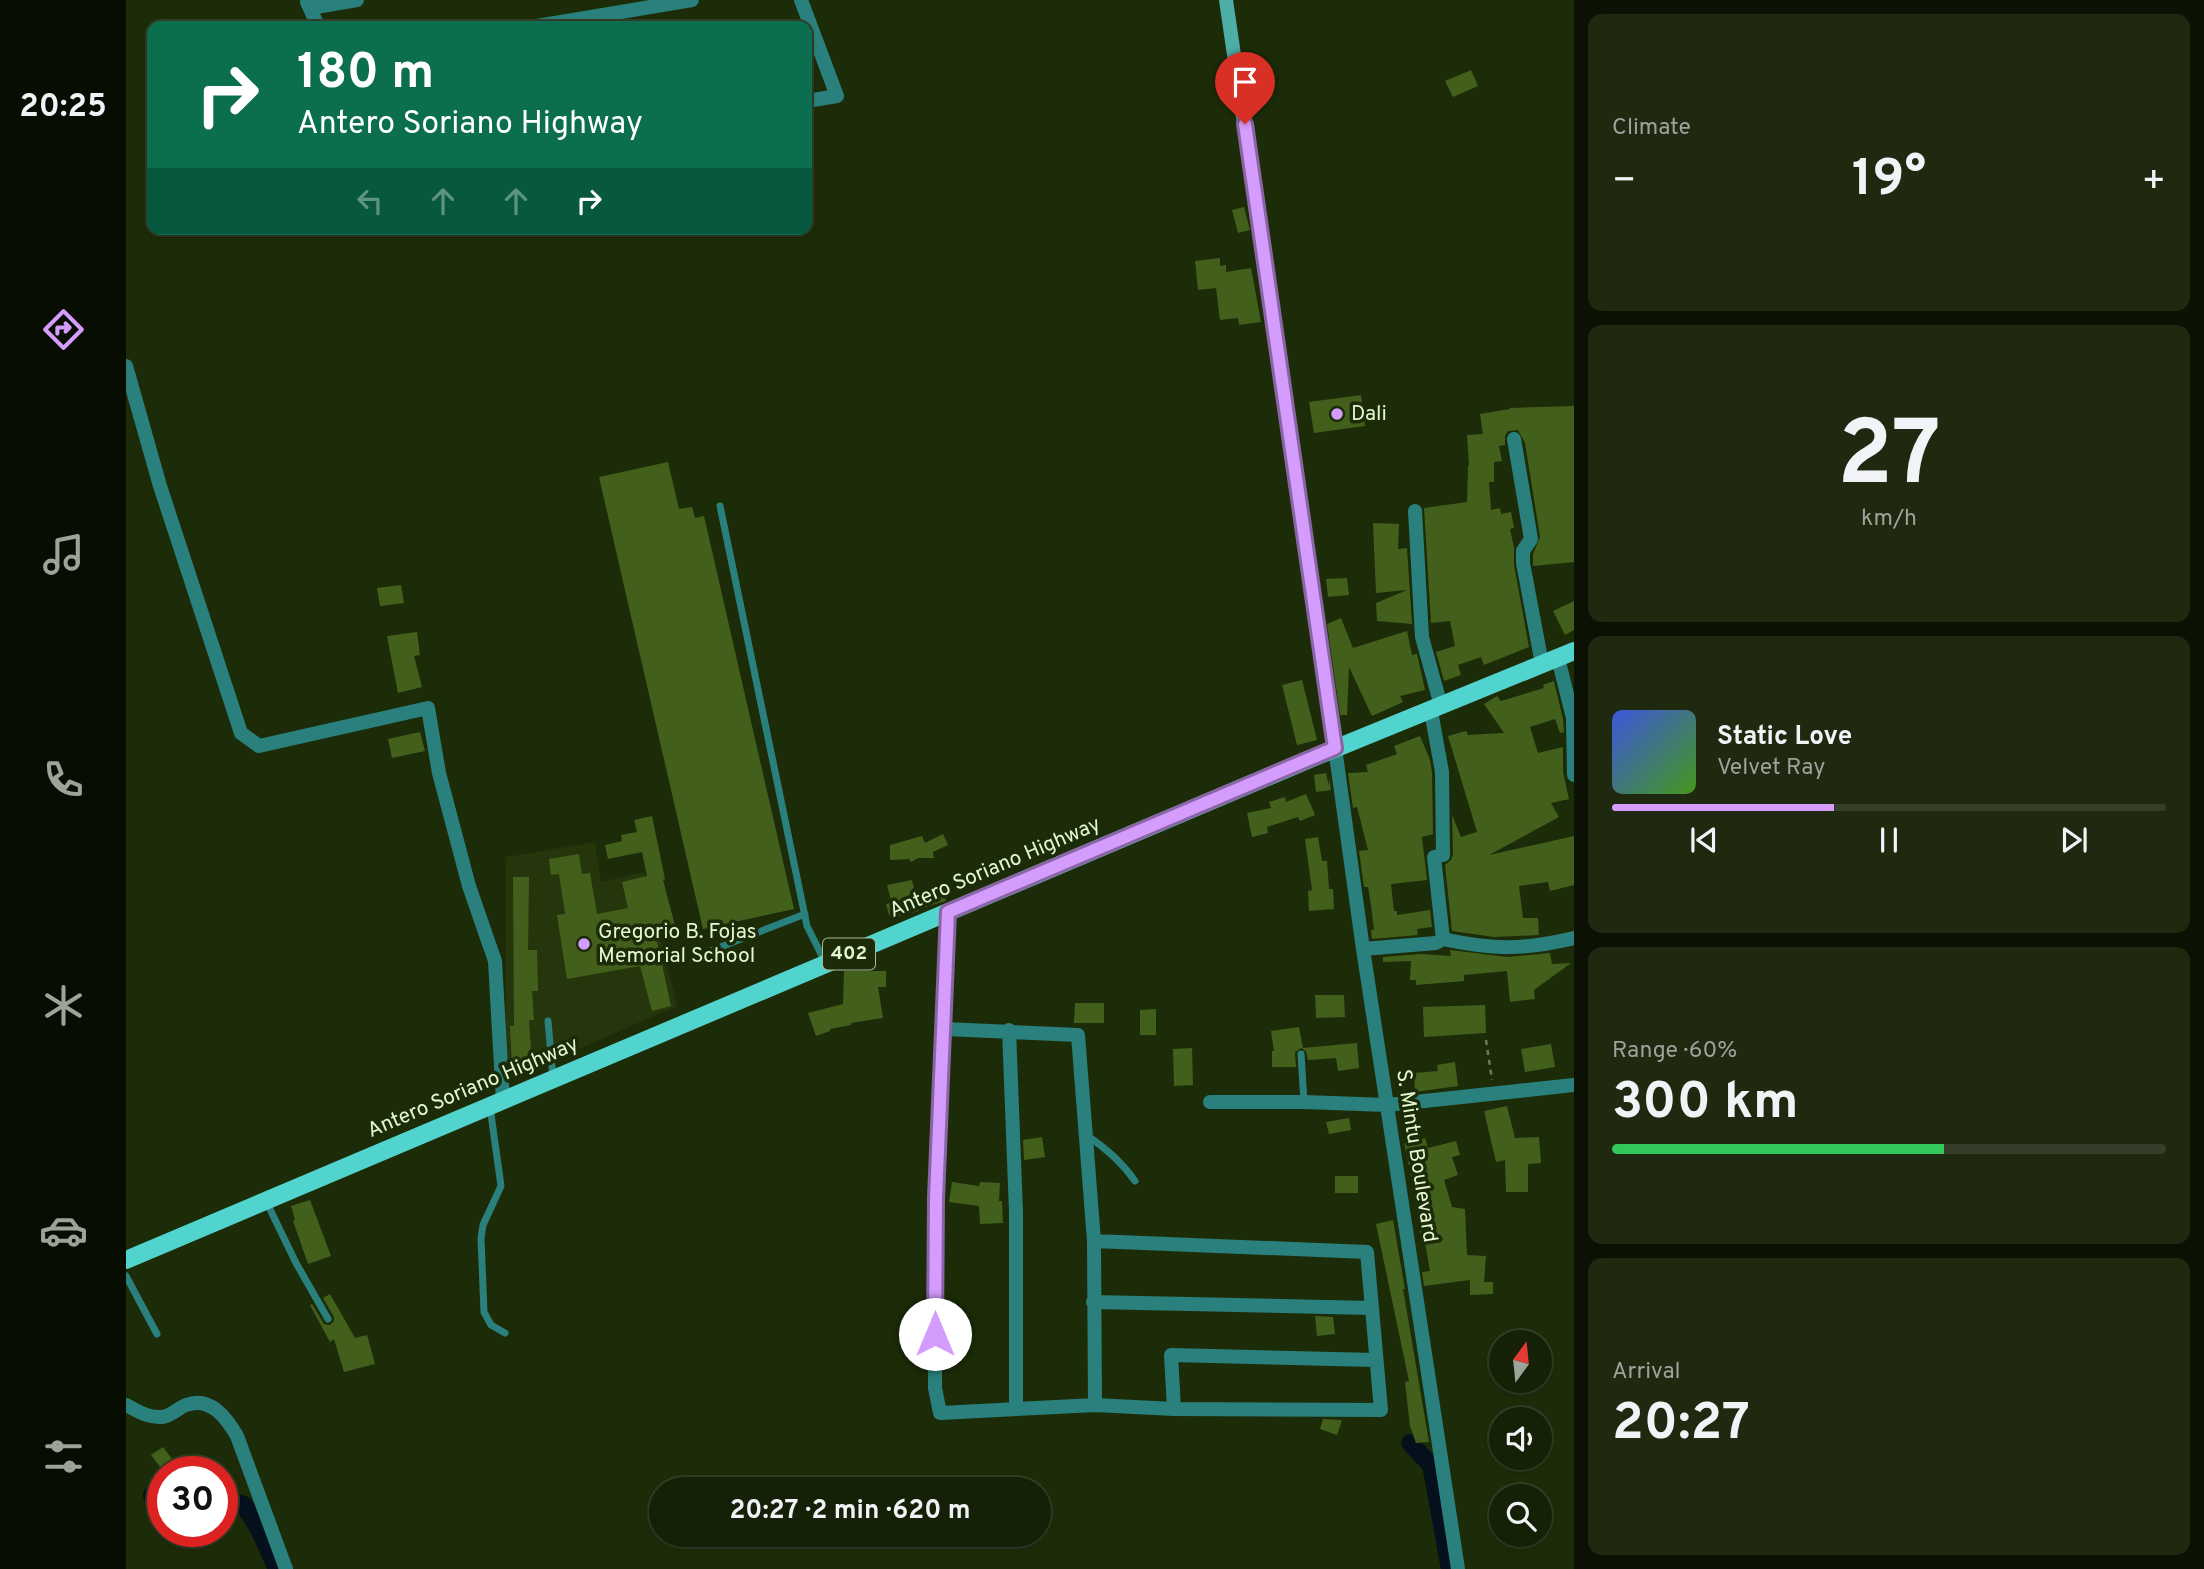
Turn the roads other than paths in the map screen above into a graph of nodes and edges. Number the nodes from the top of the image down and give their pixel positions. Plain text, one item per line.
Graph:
1 (357, 0) edge
2 (692, 0) edge
3 (800, 0) edge
4 (1226, 0) edge
5 (308, 4) edge
6 (316, 21) edge
7 (567, 21) edge
8 (806, 21) edge
9 (812, 43) edge
10 (812, 100) edge
11 (126, 366) edge
12 (1514, 439) dead end
13 (720, 506) dead end
14 (1415, 512) dead end
15 (1558, 658) edge
16 (1436, 708) junction
17 (1335, 748) junction
18 (1574, 775) edge
19 (948, 912) junction
20 (805, 914) junction
21 (1574, 938) edge
22 (1443, 939) junction
23 (1363, 950) junction
24 (708, 952) dead end
25 (826, 964) junction
26 (548, 1021) dead end
27 (945, 1029) junction
28 (1009, 1030) junction
29 (1301, 1054) dead end
30 (553, 1078) junction
31 (1574, 1085) edge
32 (1210, 1102) dead end
33 (1304, 1102) junction
34 (496, 1104) junction
35 (1387, 1105) junction
36 (1086, 1134) junction
37 (1135, 1181) dead end
38 (266, 1201) junction
39 (1094, 1241) junction
40 (126, 1260) edge
41 (126, 1276) edge
42 (1093, 1302) junction
43 (1371, 1308) junction
44 (328, 1319) dead end
45 (505, 1333) dead end
46 (157, 1335) dead end
47 (1376, 1360) junction
48 (126, 1405) edge
49 (1095, 1405) junction
50 (1016, 1409) junction
51 (1174, 1409) junction
52 (286, 1569) edge
53 (1458, 1569) edge

1 - 5 street
2 - 7 street
3 - 8 street
4 - 17 street
5 - 6 street
9 - 10 street
11 - 34 street
12 - 15 street
13 - 20 lane
14 - 16 street
15 - 16 main road, Antero Soriano Highway / 402
15 - 18 street
16 - 17 main road, Antero Soriano Highway / 402
16 - 22 street
17 - 19 main road, Antero Soriano Highway / 402
17 - 23 street, S. Mintu Boulevard
19 - 25 main road, Antero Soriano Highway / 402
19 - 27 street
20 - 24 lane
20 - 25 lane
21 - 22 street
22 - 23 street
23 - 35 street, S. Mintu Boulevard
25 - 30 main road, Antero Soriano Highway / 402
26 - 30 lane
27 - 28 street
27 - 50 street
28 - 36 street
28 - 50 street
29 - 33 lane
30 - 34 main road, Antero Soriano Highway / 402
31 - 35 street
32 - 33 street
33 - 35 street
34 - 38 main road, Antero Soriano Highway / 402
34 - 45 lane
35 - 53 street, S. Mintu Boulevard
36 - 37 lane
36 - 39 street
38 - 40 main road, Antero Soriano Highway / 402
38 - 44 lane
39 - 42 street
39 - 43 street
41 - 46 lane
42 - 43 street
42 - 49 street
43 - 47 street
47 - 51 street
47 - 51 street
48 - 52 street
49 - 50 street
49 - 51 street

